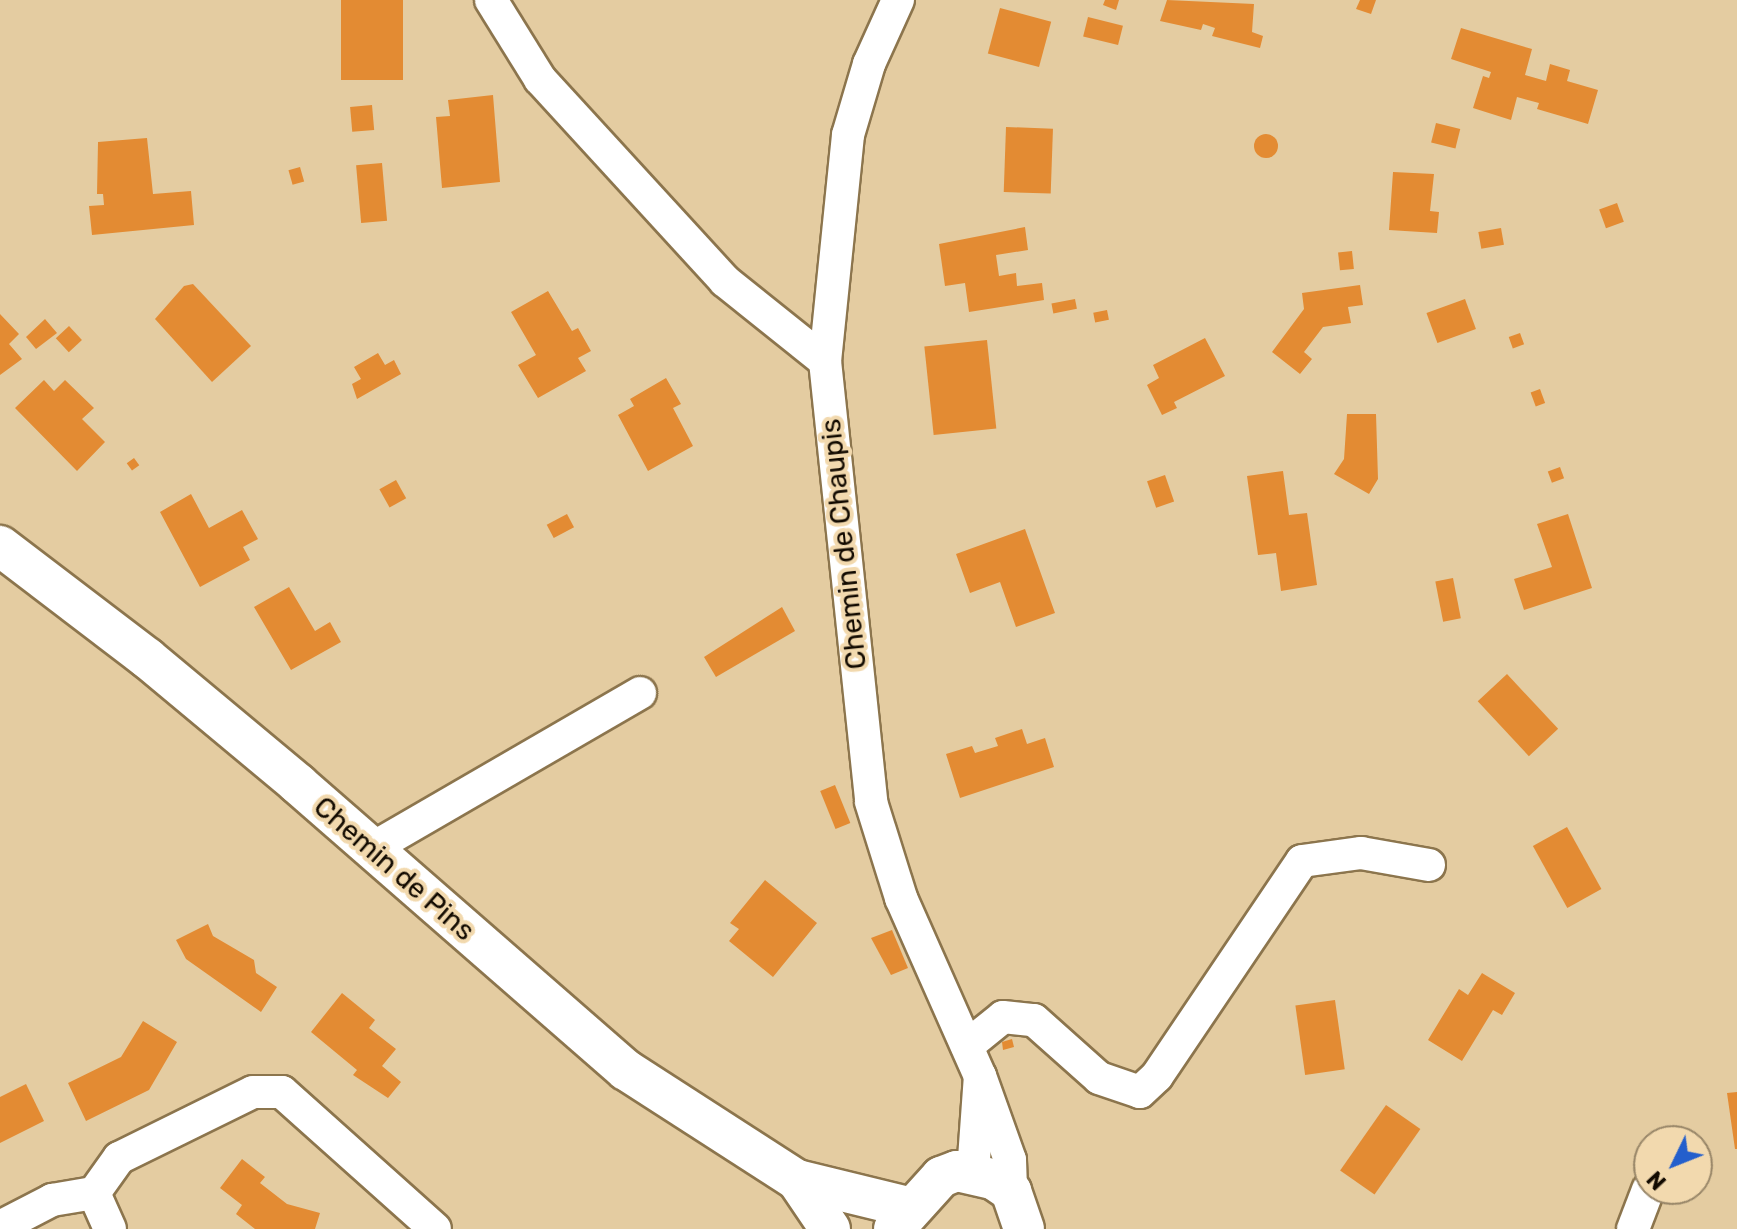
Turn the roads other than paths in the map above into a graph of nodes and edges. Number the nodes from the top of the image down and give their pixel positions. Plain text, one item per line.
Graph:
1 (491, 0) edge
2 (898, 0) edge
3 (825, 361) junction
4 (0, 546) edge
5 (640, 693) dead end
6 (371, 849) junction
7 (1429, 865) dead end
8 (967, 1046) junction
9 (980, 1076) junction
10 (973, 1173) junction
11 (797, 1180) junction
12 (94, 1193) junction
13 (1642, 1205) edge
14 (903, 1219) edge
15 (1022, 1219) edge
16 (0, 1227) edge
17 (110, 1229) edge
18 (435, 1229) edge
19 (830, 1229) edge
20 (1633, 1229) edge

1 - 3 street
2 - 3 street, Chemin de Chaupis
3 - 8 street, Chemin de Chaupis
4 - 6 street, Chemin de Pins
5 - 6 street
6 - 11 street, Chemin de Pins
7 - 8 street
8 - 9 street, Chemin de Chaupis
9 - 10 street, Chemin de Chaupis
9 - 15 street, Chemin de Chaupis
10 - 14 street
10 - 15 street
11 - 14 street, Chemin de Pins
11 - 19 street, Chemin de Pins
12 - 16 street
12 - 17 street
12 - 18 street
13 - 20 street

